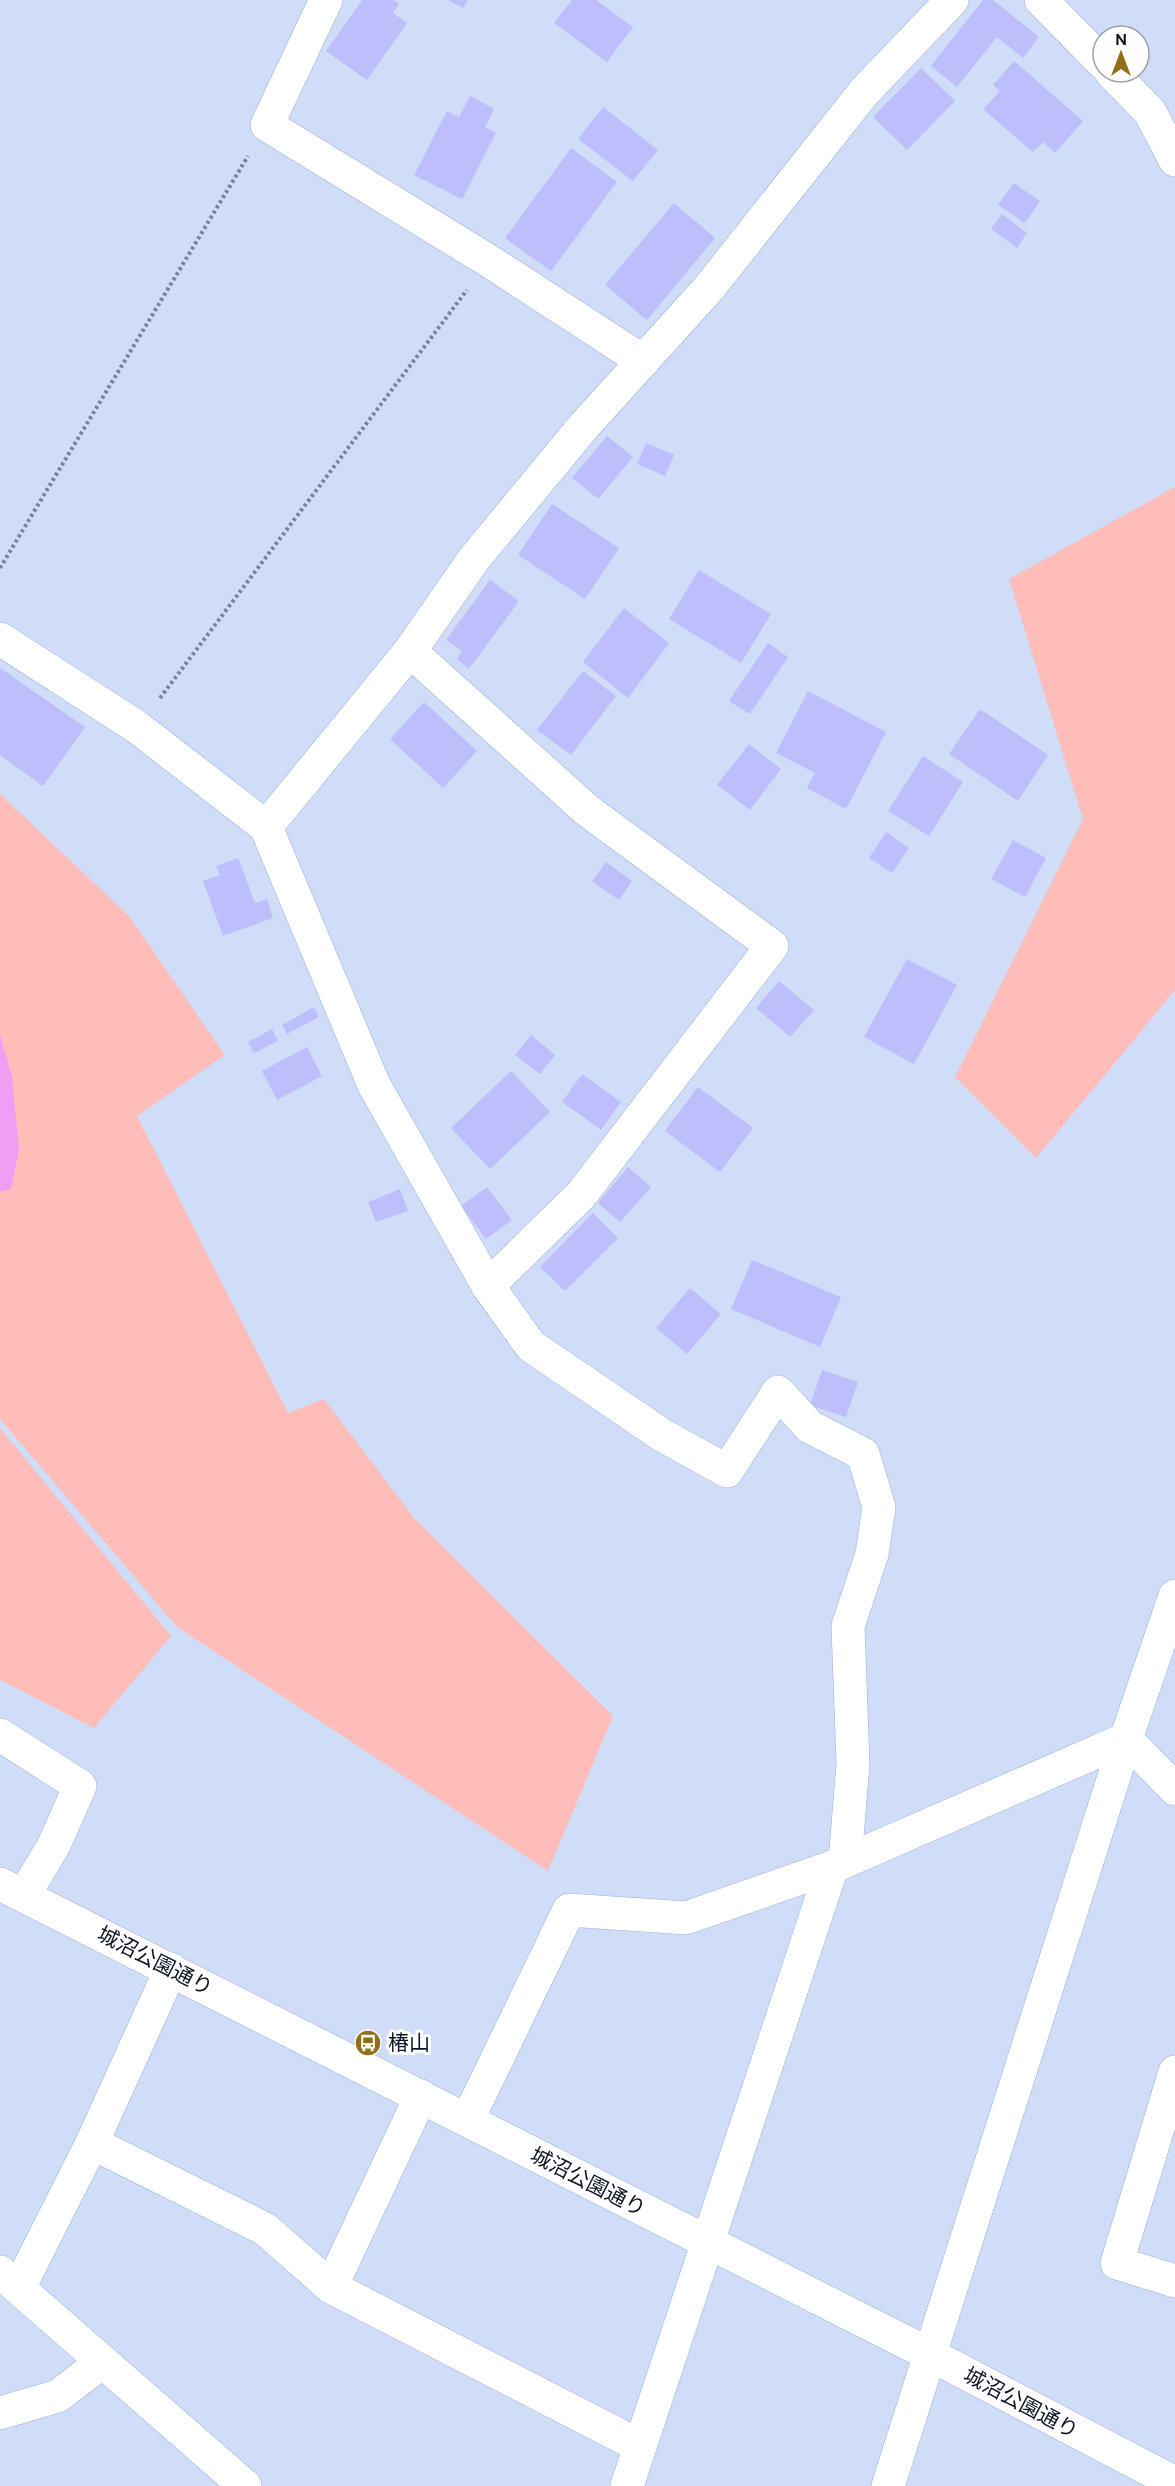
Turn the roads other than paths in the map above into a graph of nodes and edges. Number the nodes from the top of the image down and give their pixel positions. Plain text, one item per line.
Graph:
1 (326, 0) edge
2 (952, 0) edge
3 (1041, 0) edge
4 (1091, 51) edge
5 (1123, 84) edge
6 (1175, 160) edge
7 (643, 361) junction
8 (0, 639) edge
9 (410, 651) junction
10 (266, 826) junction
11 (488, 1286) junction
12 (1175, 1596) edge
13 (0, 1735) edge
14 (1126, 1739) junction
15 (1175, 1789) edge
16 (839, 1864) junction
17 (12, 1890) edge
18 (171, 1969) junction
19 (1175, 2072) edge
20 (420, 2096) junction
21 (468, 2120) junction
22 (92, 2143) junction
23 (708, 2244) junction
24 (9, 2280) edge
25 (1175, 2281) edge
26 (331, 2287) junction
27 (929, 2354) junction
28 (101, 2363) junction
29 (0, 2413) edge
30 (640, 2446) junction
31 (1141, 2477) edge
32 (1175, 2483) edge
33 (245, 2486) edge
34 (627, 2486) edge
35 (888, 2486) edge

1 - 7 street
2 - 7 street
3 - 4 street
5 - 6 street
7 - 9 street
8 - 10 street
9 - 10 street
9 - 11 street
10 - 11 street
11 - 16 street
12 - 14 street
13 - 17 street
14 - 15 street
14 - 16 street
14 - 27 street
16 - 21 street
16 - 23 street
17 - 18 street, 城沼公園通り
18 - 20 street, 城沼公園通り
18 - 22 street
19 - 25 street
20 - 21 street, 城沼公園通り
20 - 26 street
21 - 23 street, 城沼公園通り
22 - 24 street
22 - 26 street
23 - 27 street, 城沼公園通り
23 - 30 street
24 - 28 street
26 - 30 street
27 - 31 street, 城沼公園通り
27 - 35 street
28 - 29 street
28 - 33 street
30 - 34 street
31 - 32 street, 城沼公園通り

